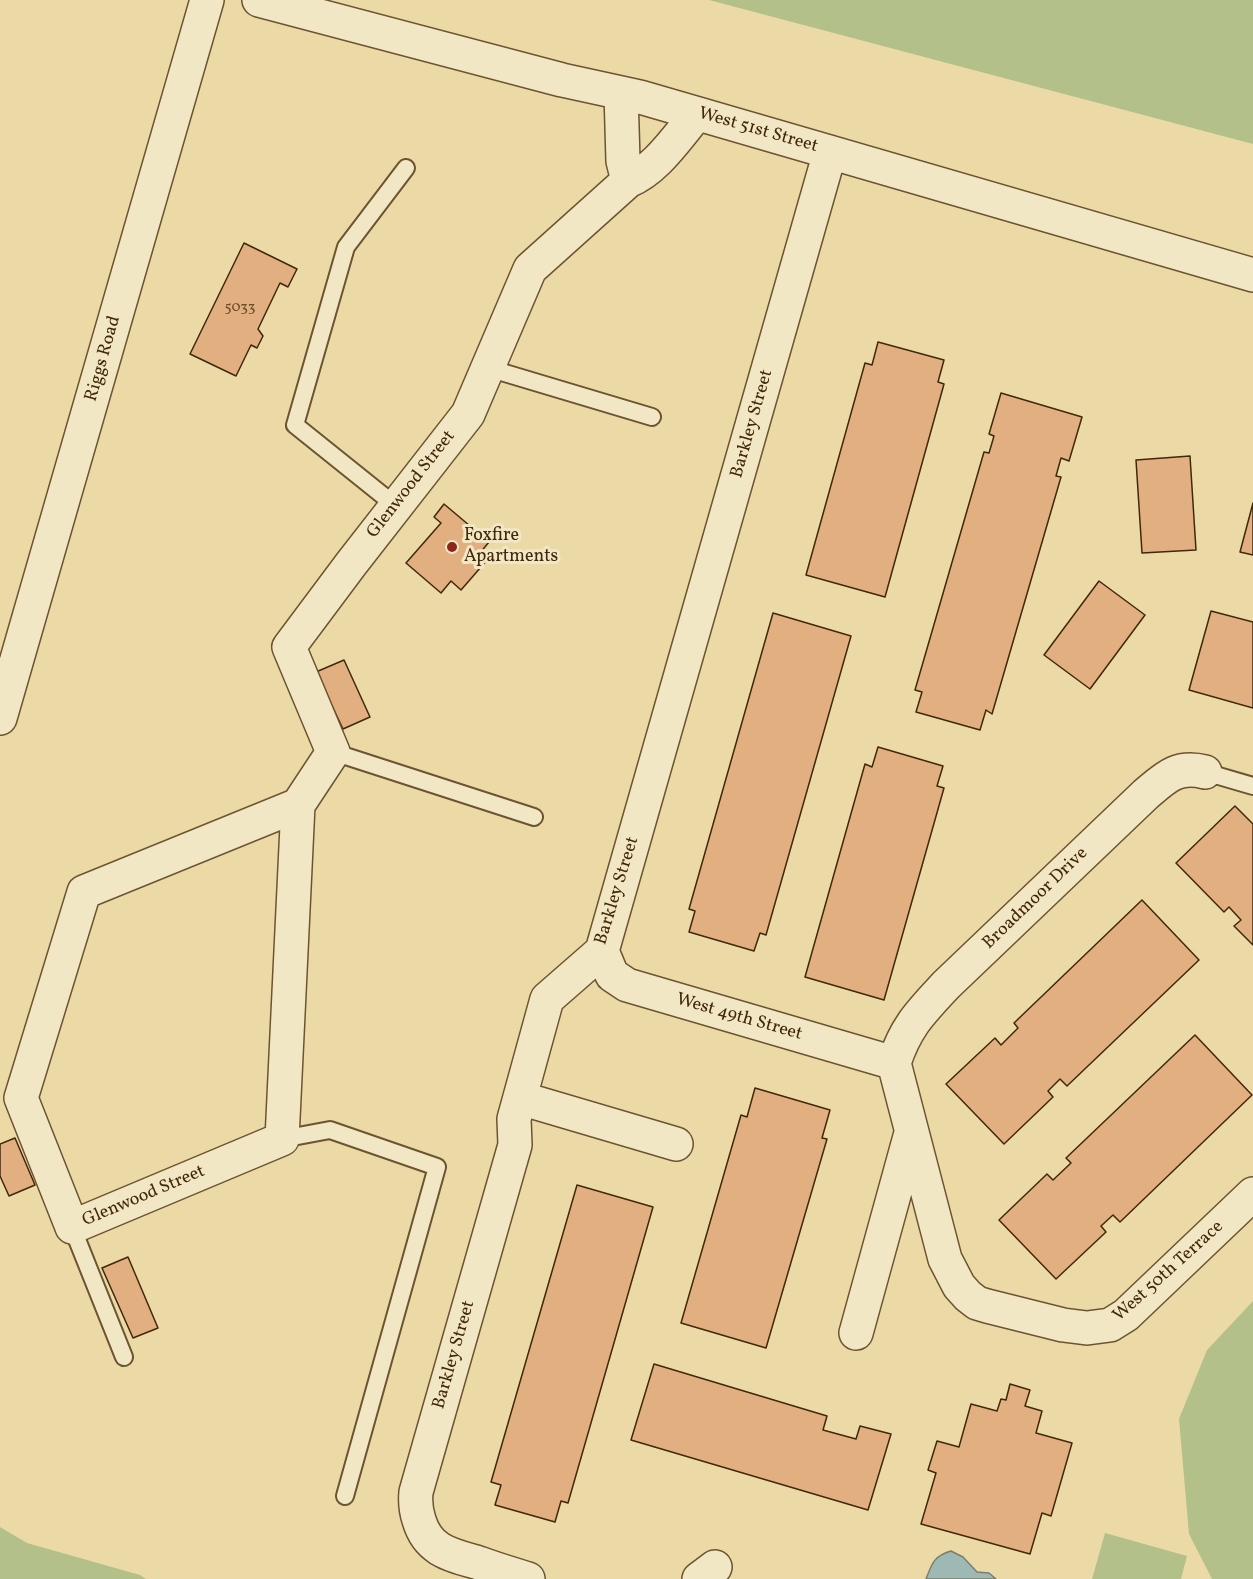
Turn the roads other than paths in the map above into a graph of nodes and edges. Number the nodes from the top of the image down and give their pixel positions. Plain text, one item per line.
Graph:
1 (207, 0) edge
2 (259, 0) edge
3 (621, 93) junction
4 (697, 114) junction
5 (830, 152) junction
6 (406, 168) dead end
7 (628, 180) junction
8 (1253, 275) edge
9 (488, 368) junction
10 (652, 417) dead end
11 (396, 506) junction
12 (0, 718) edge
13 (333, 752) junction
14 (1205, 772) joint
15 (1253, 786) edge
16 (298, 805) junction
17 (534, 817) dead end
18 (602, 951) junction
19 (894, 1063) junction
20 (10, 1095) edge
21 (520, 1098) junction
22 (911, 1132) junction
23 (282, 1139) junction
24 (676, 1144) dead end
25 (1253, 1194) edge
26 (72, 1227) junction
27 (856, 1333) dead end
28 (123, 1358) dead end
29 (345, 1496) dead end
30 (528, 1579) edge

1 - 12 street, Riggs Road
2 - 3 street, West 51st Street
3 - 4 street, West 51st Street
3 - 7 street
4 - 5 street, West 51st Street
4 - 7 street, Glenwood Street
5 - 8 street, West 51st Street
5 - 18 street, Barkley Street
6 - 11 lane
7 - 9 street, Glenwood Street
9 - 10 lane
9 - 11 street, Glenwood Street
11 - 13 street, Glenwood Street
13 - 16 street
13 - 17 lane
14 - 15 lane
14 - 19 street, Broadmoor Drive
16 - 20 street, Glenwood Street
16 - 23 street
18 - 19 street, West 49th Street
18 - 21 street, Barkley Street
19 - 22 street, West 50th Terrace
20 - 26 street, Glenwood Street
21 - 24 street
21 - 30 street, Barkley Street
22 - 25 street, West 50th Terrace
22 - 27 street
23 - 26 street, Glenwood Street
23 - 29 lane
26 - 28 lane

